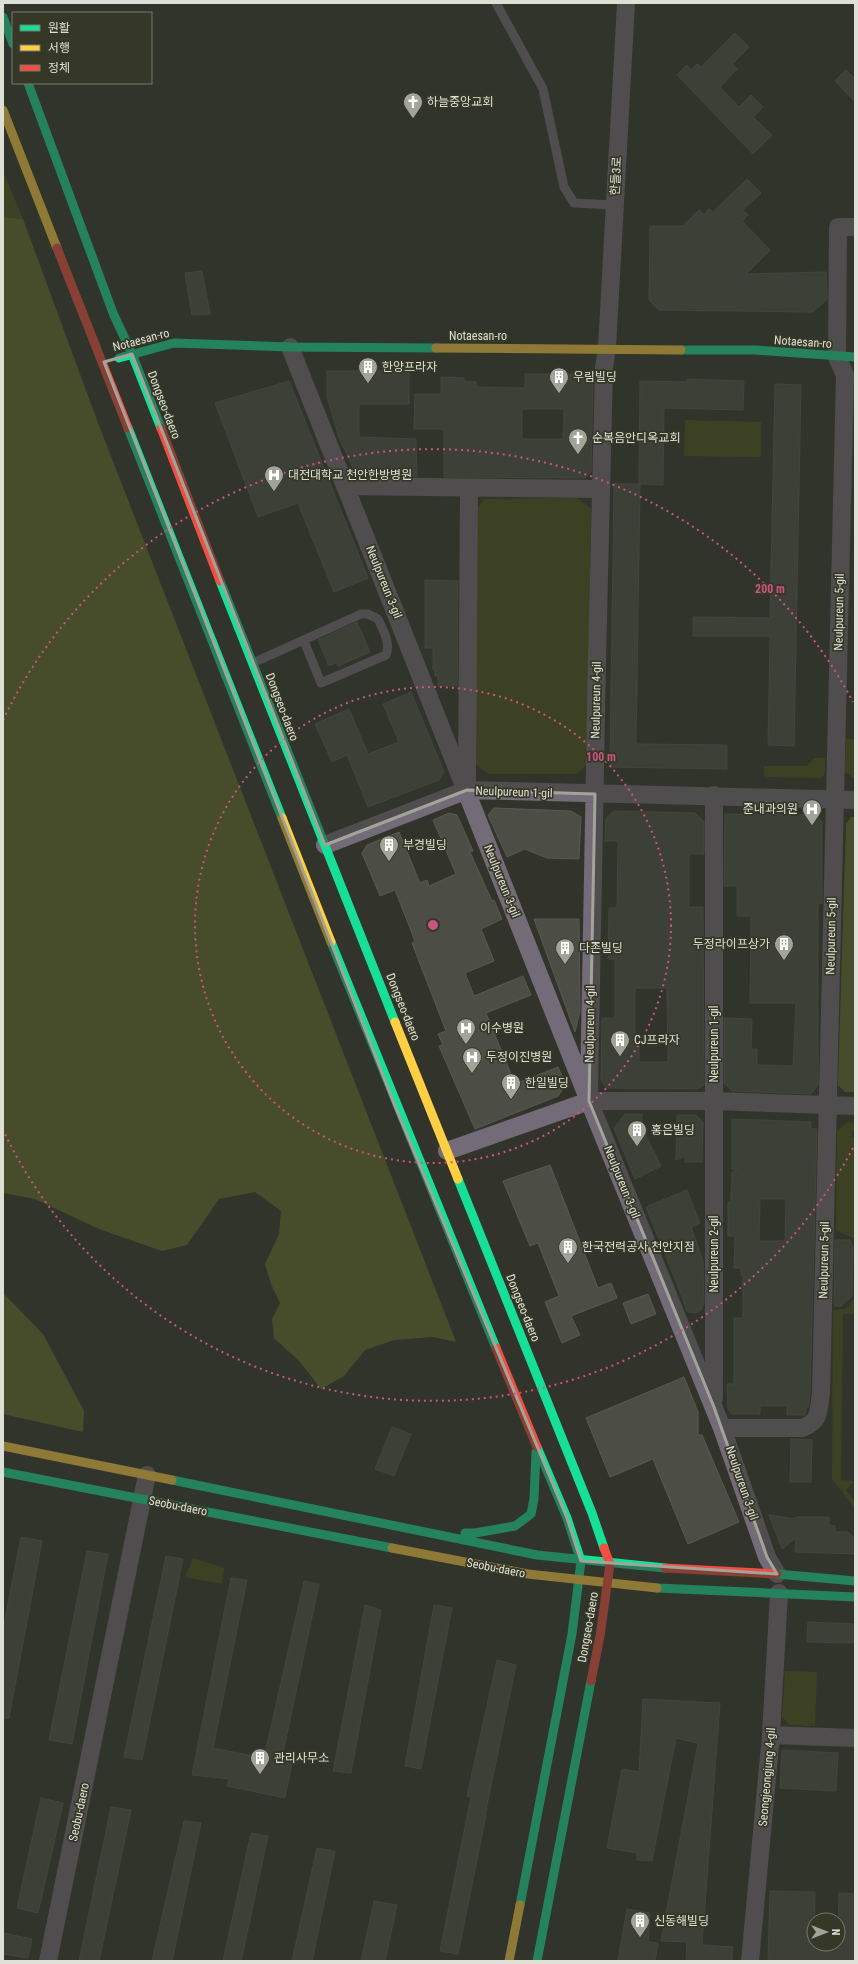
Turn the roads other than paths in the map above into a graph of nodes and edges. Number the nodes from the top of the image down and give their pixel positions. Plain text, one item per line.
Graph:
1 (496, 3) edge
2 (626, 3) edge
3 (3, 17) edge
4 (12, 41) edge
5 (28, 84) edge
6 (3, 110) edge
7 (614, 205) junction
8 (855, 227) edge
9 (290, 347) junction
10 (607, 348) junction
11 (132, 354) junction
12 (837, 356) junction
13 (855, 357) edge
14 (104, 362) junction
15 (345, 486) junction
16 (468, 488) junction
17 (600, 489) junction
18 (304, 641) junction
19 (252, 663) junction
20 (467, 790) junction
21 (595, 794) junction
22 (714, 795) junction
23 (835, 799) junction
24 (855, 800) edge
25 (325, 845) junction
26 (589, 1100) junction
27 (714, 1101) junction
28 (827, 1104) junction
29 (855, 1106) edge
30 (447, 1151) junction
31 (714, 1407) junction
32 (722, 1428) junction
33 (3, 1446) edge
34 (536, 1446) junction
35 (3, 1472) edge
36 (147, 1475) junction
37 (142, 1499) junction
38 (424, 1532) junction
39 (581, 1561) junction
40 (610, 1564) junction
41 (777, 1574) junction
42 (855, 1581) edge
43 (579, 1582) junction
44 (608, 1584) junction
45 (779, 1593) junction
46 (855, 1597) edge
47 (771, 1735) junction
48 (855, 1738) edge
49 (48, 1961) edge
50 (509, 1961) edge
51 (537, 1961) edge
52 (750, 1961) edge

1 - 7 lane
2 - 7 street, 한들3로
3 - 4 main road
5 - 11 main road, Dongseo-daero
6 - 14 main road, Dongseo-daero
7 - 10 street, 한들3로
8 - 12 street
9 - 10 main road, Notaesan-ro
9 - 11 main road, Notaesan-ro
9 - 15 street, Neulpureun 3-gil
10 - 12 main road, Notaesan-ro
10 - 17 street, Neulpureun 4-gil
11 - 14 main road, Notaesan-ro
11 - 19 main road, Dongseo-daero
12 - 13 main road, Notaesan-ro
12 - 23 street, Neulpureun 5-gil
14 - 34 main road, Dongseo-daero
15 - 16 street
15 - 20 street, Neulpureun 3-gil
16 - 17 street
16 - 20 street, Neulpureun 3-gil
17 - 21 street, Neulpureun 4-gil
18 - 18 lane
18 - 19 lane
19 - 25 main road, Dongseo-daero
20 - 21 street, Neulpureun 1-gil
20 - 25 street, Neulpureun 1-gil
20 - 26 street, Neulpureun 3-gil
21 - 22 street, Neulpureun 1-gil
21 - 26 street, Neulpureun 4-gil
22 - 23 street, Neulpureun 1-gil
22 - 27 street, Neulpureun 1-gil
23 - 24 street, Neulpureun 1-gil
23 - 28 street, Neulpureun 5-gil
25 - 30 main road, Dongseo-daero
26 - 27 street
26 - 30 street
26 - 31 street, Neulpureun 3-gil
27 - 28 street
27 - 31 street, Neulpureun 2-gil
28 - 29 street
28 - 32 street, Neulpureun 5-gil
30 - 40 main road, Dongseo-daero
31 - 32 street, Neulpureun 3-gil
32 - 41 street, Neulpureun 3-gil
33 - 36 main road, Seobu-daero
34 - 38 main road
34 - 39 main road, Dongseo-daero
35 - 37 main road, Seobu-daero
36 - 37 street, Seobu-daero
36 - 38 main road, Seobu-daero
37 - 43 main road, Seobu-daero
37 - 49 street, Seobu-daero
38 - 39 main road, Seobu-daero
39 - 40 main road, Seobu-daero
39 - 43 main road, Dongseo-daero
40 - 41 main road, Seobu-daero
40 - 44 main road, Dongseo-daero
41 - 42 main road, Seobu-daero
43 - 44 main road, Seobu-daero
43 - 50 main road, Dongseo-daero
44 - 45 main road, Seobu-daero
44 - 51 main road, Dongseo-daero
45 - 46 main road, Seobu-daero
45 - 47 street, Seongjeongjung 4-gil
47 - 48 street
47 - 52 street, Seongjeongjung 4-gil

